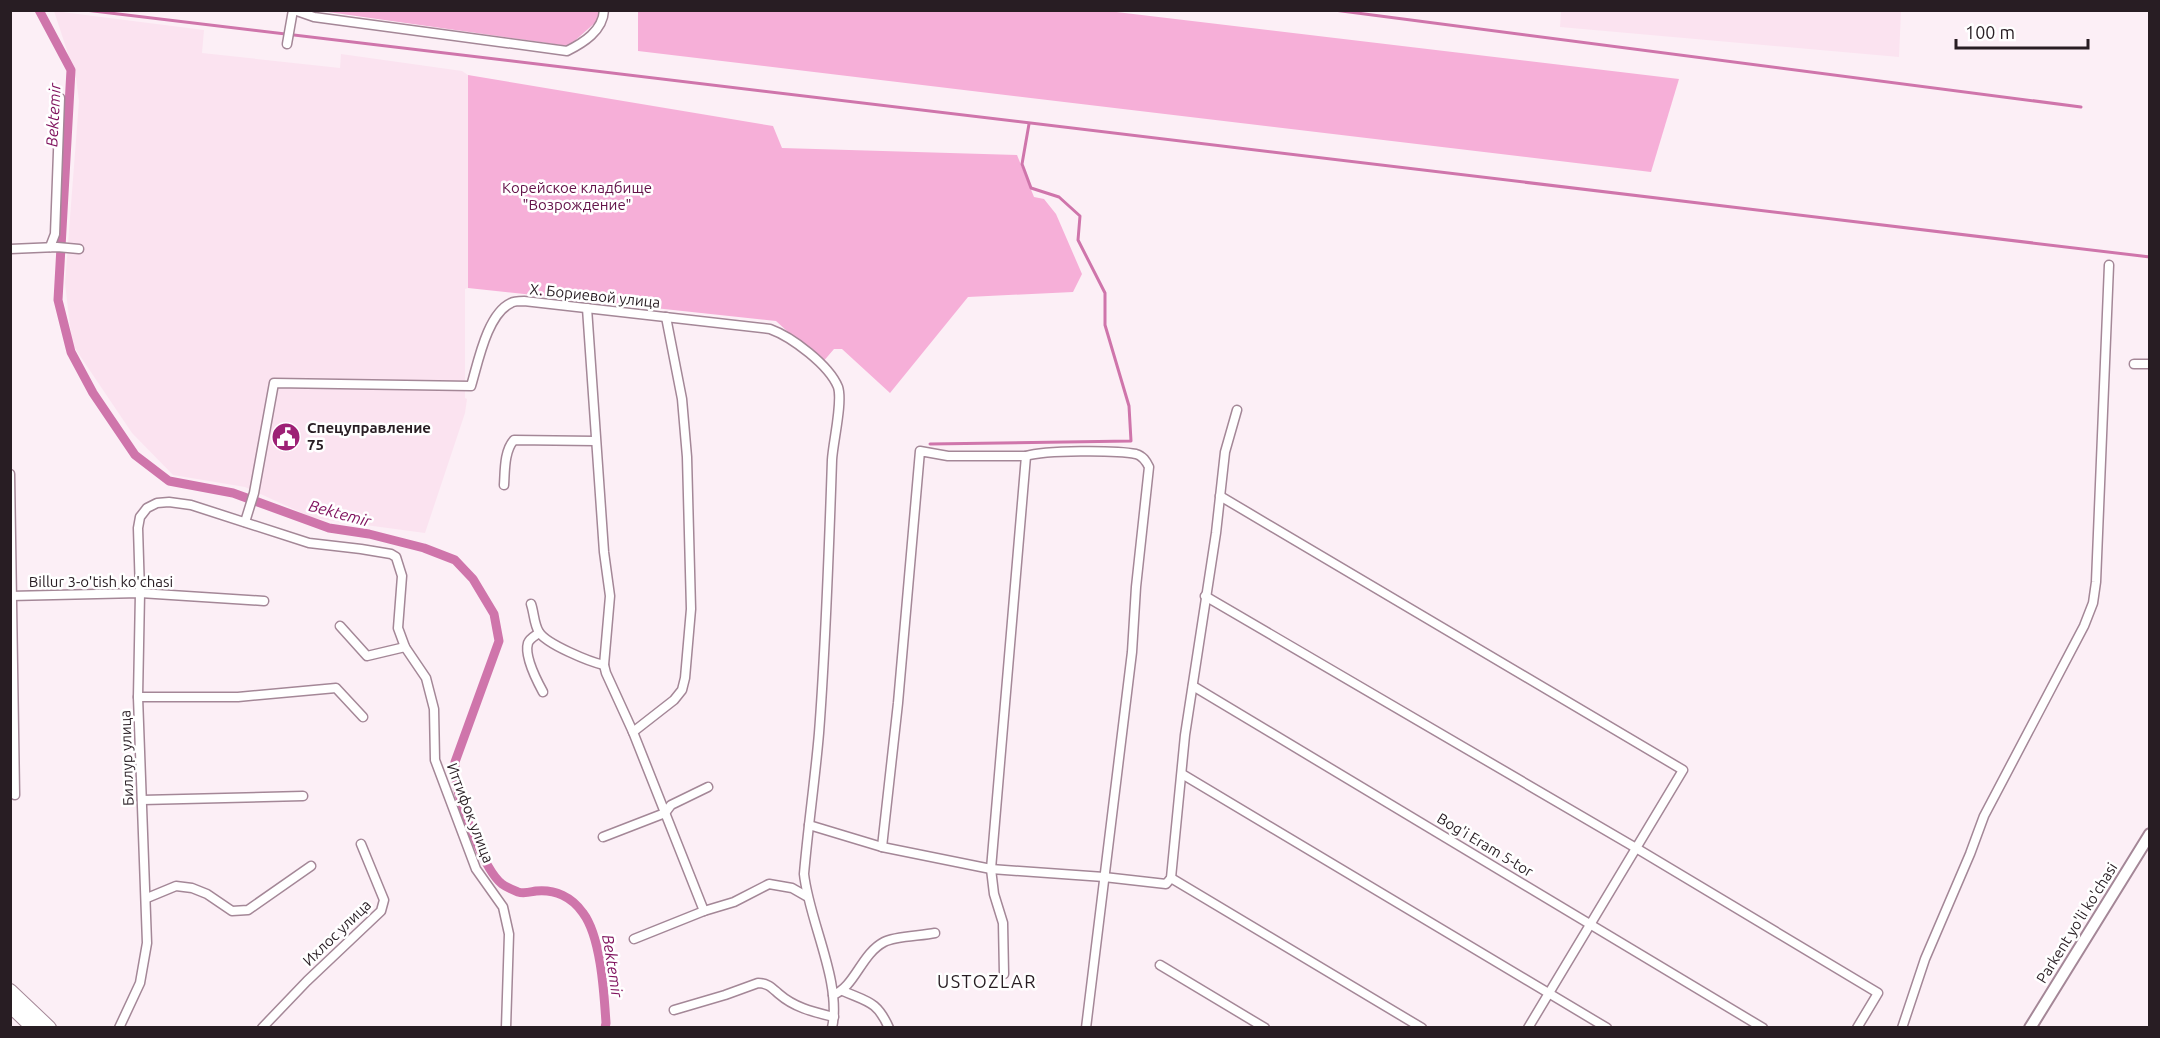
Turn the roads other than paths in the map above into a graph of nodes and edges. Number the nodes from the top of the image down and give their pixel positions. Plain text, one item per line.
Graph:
1 (604, 10) edge
2 (293, 14) edge
3 (286, 44) dead end
4 (60, 98) dead end
5 (53, 247) junction
6 (10, 249) edge
7 (79, 249) dead end
8 (2109, 265) dead end
9 (587, 308) junction
10 (666, 317) junction
11 (2134, 364) dead end
12 (2150, 364) edge
13 (1237, 410) dead end
14 (595, 441) junction
15 (1026, 456) junction
16 (10, 474) edge
17 (504, 485) dead end
18 (1220, 496) junction
19 (169, 502) joint
20 (245, 522) junction
21 (140, 593) junction
22 (11, 596) edge
23 (1205, 596) junction
24 (264, 602) dead end
25 (531, 604) dead end
26 (340, 626) dead end
27 (539, 633) junction
28 (405, 647) junction
29 (604, 665) junction
30 (1193, 686) junction
31 (543, 692) dead end
32 (138, 697) junction
33 (363, 717) dead end
34 (633, 732) junction
35 (1182, 774) junction
36 (708, 788) dead end
37 (15, 795) dead end
38 (303, 796) dead end
39 (142, 800) junction
40 (665, 813) junction
41 (809, 825) junction
42 (2150, 834) edge
43 (603, 837) dead end
44 (362, 844) dead end
45 (2150, 844) edge
46 (882, 847) junction
47 (1636, 848) junction
48 (311, 866) dead end
49 (991, 869) junction
50 (1104, 877) junction
51 (1171, 878) junction
52 (806, 896) junction
53 (147, 898) junction
54 (704, 911) junction
55 (1590, 924) junction
56 (935, 933) dead end
57 (634, 939) dead end
58 (1160, 965) dead end
59 (1004, 974) dead end
60 (10, 991) edge
61 (843, 991) junction
62 (1549, 993) junction
63 (833, 995) junction
64 (10, 1005) edge
65 (674, 1010) dead end
66 (834, 1017) junction
67 (34, 1028) edge
68 (49, 1028) edge
69 (118, 1028) edge
70 (262, 1028) edge
71 (506, 1028) edge
72 (832, 1028) edge
73 (888, 1028) edge
74 (1086, 1028) edge
75 (1264, 1028) edge
76 (1422, 1028) edge
77 (1528, 1028) edge
78 (1607, 1028) edge
79 (1764, 1028) edge
80 (1857, 1028) edge
81 (1902, 1028) edge
82 (2030, 1028) edge
83 (2036, 1028) edge

1 - 2 street
2 - 3 street
4 - 5 street
5 - 6 street
5 - 7 street
8 - 81 street
9 - 10 street, Х. Бориевой улица
9 - 14 street
9 - 20 street, Х. Бориевой улица
10 - 34 street
10 - 41 street, Х. Бориевой улица
11 - 12 street
13 - 18 street
14 - 17 street
14 - 29 street
15 - 46 street
15 - 49 street
15 - 50 street
16 - 22 street
18 - 23 street
18 - 47 street
19 - 20 street, Иттифок улица
19 - 21 street, Биллур улица
20 - 28 street, Иттифок улица
21 - 22 street, Billur 3-o'tish ko'chasi
21 - 24 street, Billur 3-o'tish ko'chasi
21 - 32 street, Биллур улица
22 - 37 street
23 - 30 street
23 - 47 street
25 - 27 street
26 - 28 street
27 - 29 street
27 - 31 street
28 - 71 street, Иттифок улица
29 - 34 street
30 - 35 street
30 - 55 street, Bog'i Eram 5-tor
32 - 33 street
32 - 39 street, Биллур улица
34 - 40 street
35 - 51 street
35 - 62 street
36 - 40 street
38 - 39 street
39 - 53 street, Биллур улица
40 - 43 street
40 - 54 street
41 - 46 street
41 - 52 street
42 - 82 street, Parkent yo'li ko'chasi
44 - 70 street, Ихлос улица
45 - 83 street, Parkent yo'li ko'chasi
46 - 49 street
47 - 55 street
47 - 80 street
48 - 53 street
49 - 50 street
49 - 59 street
50 - 51 street
50 - 74 street
51 - 76 street
52 - 54 street
52 - 63 street
53 - 69 street, Биллур улица
54 - 57 street
55 - 62 street
55 - 79 street, Bog'i Eram 5-tor
56 - 61 street
58 - 75 street
60 - 68 highway
61 - 63 street
61 - 73 street
62 - 77 street
62 - 78 street
63 - 66 street
64 - 67 highway
65 - 66 street
66 - 72 street

